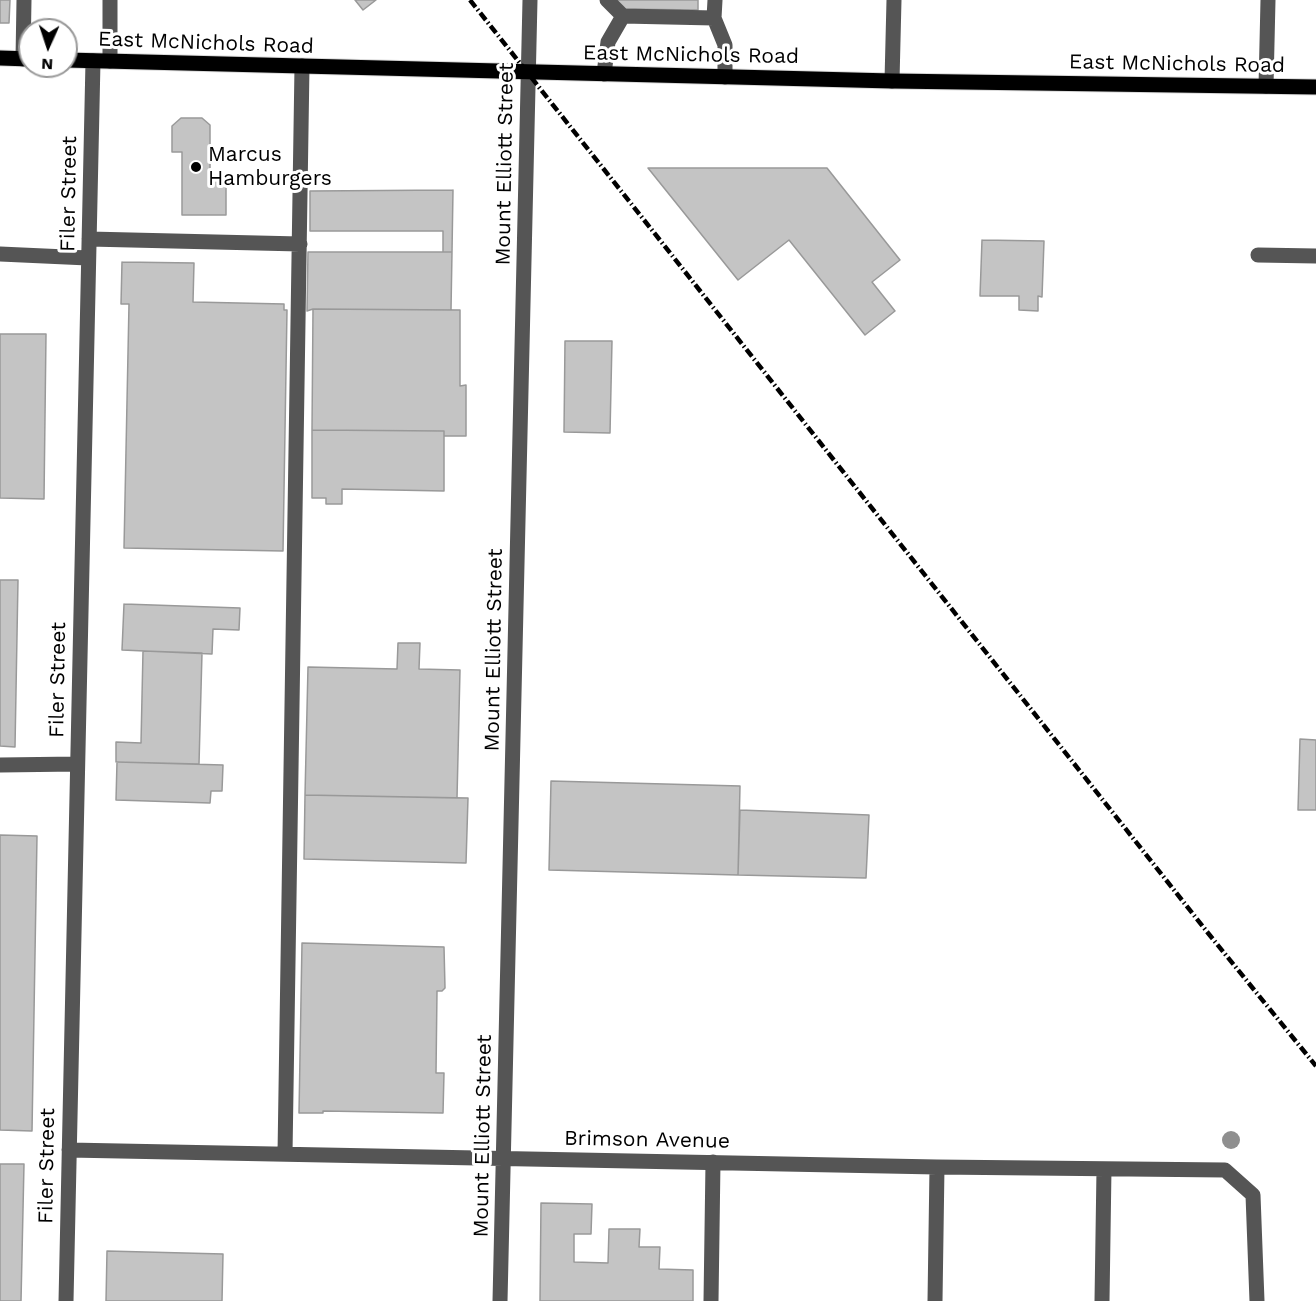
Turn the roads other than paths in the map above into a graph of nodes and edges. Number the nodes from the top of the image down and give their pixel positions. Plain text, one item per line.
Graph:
1 (24, 0) edge
2 (110, 0) edge
3 (530, 0) edge
4 (607, 0) edge
5 (715, 0) edge
6 (894, 0) edge
7 (1268, 0) edge
8 (622, 16) junction
9 (25, 18) edge
10 (714, 18) junction
11 (0, 58) edge
12 (18, 59) edge
13 (78, 60) edge
14 (93, 61) junction
15 (110, 61) junction
16 (302, 66) junction
17 (528, 73) junction
18 (604, 75) junction
19 (725, 77) junction
20 (892, 81) junction
21 (1266, 86) junction
22 (1316, 87) edge
23 (88, 239) junction
24 (300, 244) junction
25 (0, 254) edge
26 (1258, 255) dead end
27 (1316, 256) edge
28 (88, 258) junction
29 (77, 764) junction
30 (0, 765) edge
31 (69, 1150) junction
32 (285, 1154) junction
33 (503, 1158) junction
34 (713, 1162) junction
35 (937, 1167) junction
36 (1104, 1169) junction
37 (66, 1301) edge
38 (500, 1301) edge
39 (711, 1301) edge
40 (934, 1301) edge
41 (1102, 1301) edge
42 (1257, 1301) edge

1 - 9 street
2 - 15 street
3 - 17 street, Mount Elliott Street
4 - 8 street
5 - 10 street
6 - 20 street
7 - 21 street
8 - 10 street
8 - 18 street
10 - 19 street
11 - 12 main road
13 - 14 main road, East McNichols Road
14 - 15 main road, East McNichols Road
14 - 23 street, Filer Street
15 - 16 main road, East McNichols Road
16 - 17 main road, East McNichols Road
16 - 24 street
17 - 18 main road, East McNichols Road
17 - 33 street, Mount Elliott Street
18 - 19 main road, East McNichols Road
19 - 20 main road, East McNichols Road
20 - 21 main road, East McNichols Road
21 - 22 main road, East McNichols Road
23 - 24 street
23 - 28 street, Filer Street
24 - 32 street
25 - 28 street
26 - 27 street
28 - 29 street, Filer Street
29 - 30 street
29 - 31 street, Filer Street
31 - 32 street, Brimson Avenue
31 - 37 street, Filer Street
32 - 33 street, Brimson Avenue
33 - 34 street, Brimson Avenue
33 - 38 street, Mount Elliott Street
34 - 35 street, Brimson Avenue
34 - 39 street
35 - 36 street, Brimson Avenue
35 - 40 street
36 - 41 street
36 - 42 street, Brimson Avenue

